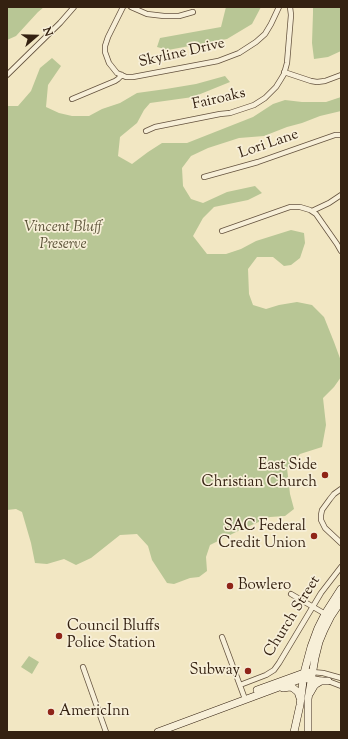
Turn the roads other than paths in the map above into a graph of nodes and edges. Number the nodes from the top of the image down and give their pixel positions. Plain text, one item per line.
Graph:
1 (74, 7) edge
2 (123, 7) edge
3 (131, 7) edge
4 (279, 7) edge
5 (290, 7) edge
6 (193, 12) dead end
7 (284, 72) junction
8 (7, 75) edge
9 (122, 75) junction
10 (341, 75) edge
11 (72, 99) dead end
12 (146, 131) dead end
13 (341, 135) edge
14 (204, 177) dead end
15 (341, 195) edge
16 (312, 211) junction
17 (222, 231) dead end
18 (341, 252) edge
19 (341, 489) edge
20 (341, 543) edge
21 (341, 567) edge
22 (341, 589) edge
23 (291, 594) dead end
24 (341, 601) edge
25 (312, 606) junction
26 (328, 615) junction
27 (222, 637) dead end
28 (84, 667) dead end
29 (311, 675) junction
30 (303, 676) junction
31 (341, 678) edge
32 (328, 681) junction
33 (240, 685) junction
34 (341, 686) edge
35 (275, 689) junction
36 (245, 699) junction
37 (304, 699) junction
38 (106, 732) edge
39 (158, 732) edge
40 (294, 732) edge
41 (308, 732) edge

1 - 8 street
2 - 9 street, Skyline Drive
3 - 6 street
4 - 9 street, Skyline Drive
5 - 7 street
7 - 10 street
7 - 12 street, Fairoaks
9 - 11 street
13 - 14 street, Lori Lane
15 - 16 street
16 - 17 street
16 - 18 street
19 - 20 street
21 - 25 street, Church Street
22 - 26 main road
23 - 25 street
24 - 26 main road
25 - 26 street
25 - 33 street, Church Street
26 - 29 main road
26 - 30 main road
27 - 33 street
28 - 38 street
29 - 30 main road
29 - 31 street
29 - 32 street
29 - 37 main road
30 - 35 main road
30 - 36 main road
30 - 37 main road
32 - 34 street
32 - 37 main road
33 - 36 street
35 - 36 main road
35 - 37 main road
36 - 39 main road
37 - 40 main road
37 - 41 main road

